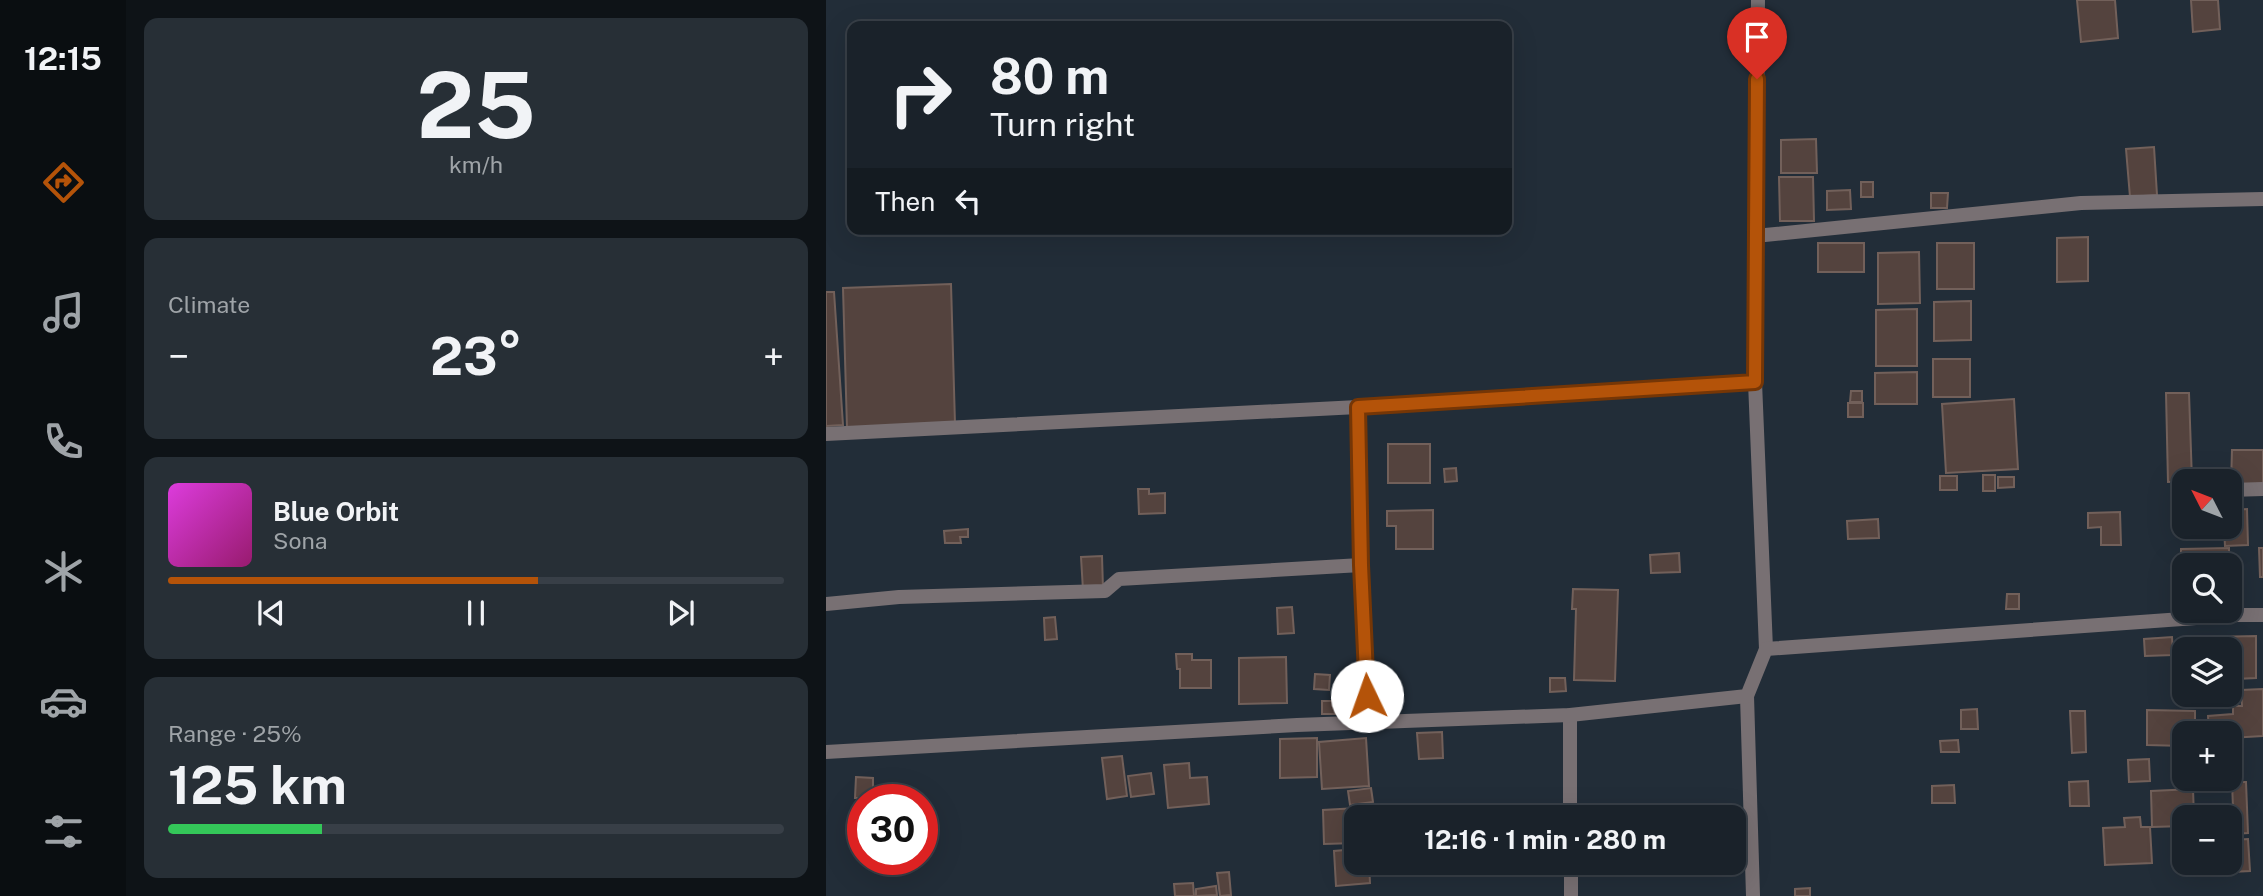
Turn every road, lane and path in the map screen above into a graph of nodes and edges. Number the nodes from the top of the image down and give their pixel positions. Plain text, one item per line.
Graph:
1 (1758, 0) edge
2 (2263, 199) edge
3 (1755, 236) junction
4 (1755, 382) junction
5 (1358, 407) junction
6 (826, 434) edge
7 (2263, 489) edge
8 (2242, 490) edge
9 (1361, 565) junction
10 (826, 604) edge
11 (2263, 615) edge
12 (1766, 649) junction
13 (1747, 696) junction
14 (1570, 715) junction
15 (1368, 722) junction
16 (826, 752) edge
17 (1570, 805) edge
18 (1571, 875) edge
19 (1571, 896) edge
20 (1753, 896) edge

1 - 3 street
2 - 3 street
3 - 4 street
4 - 5 street
4 - 12 street
5 - 6 street
5 - 9 street
7 - 8 street
9 - 10 street
9 - 15 street
11 - 12 street
12 - 13 street
13 - 14 street
13 - 20 street
14 - 15 street
14 - 17 street
15 - 16 street
18 - 19 street

